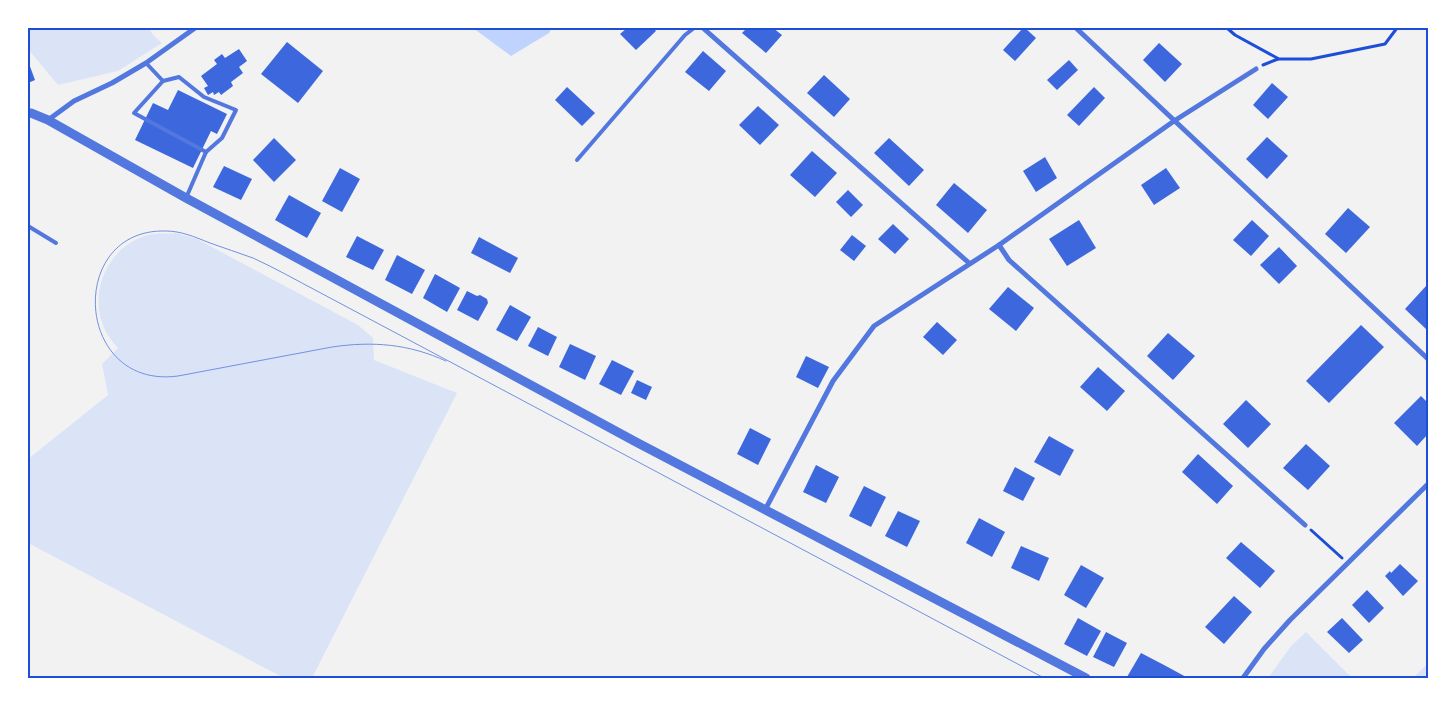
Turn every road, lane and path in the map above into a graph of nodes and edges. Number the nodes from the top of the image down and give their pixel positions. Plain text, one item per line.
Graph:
1 (195, 28) edge
2 (694, 28) edge
3 (703, 28) edge
4 (1076, 28) edge
5 (1227, 28) edge
6 (1397, 28) edge
7 (1278, 58) junction
8 (146, 63) junction
9 (1256, 69) joint
10 (163, 81) junction
11 (28, 113) edge
12 (48, 120) junction
13 (1174, 120) junction
14 (206, 152) junction
15 (577, 160) dead end
16 (186, 198) junction
17 (28, 226) edge
18 (56, 243) dead end
19 (999, 245) junction
20 (969, 263) junction
21 (1428, 359) edge
22 (1428, 484) edge
23 (765, 511) junction
24 (1305, 525) dead end
25 (1315, 534) dead end
26 (1348, 563) junction
27 (1086, 678) edge
28 (1243, 678) edge

1 - 8 street
2 - 15 lane
3 - 20 street
4 - 13 street
5 - 7 path
6 - 7 path
7 - 9 path
8 - 10 lane
8 - 12 street
9 - 13 street
10 - 14 lane
10 - 14 lane
11 - 12 street
12 - 16 street
13 - 19 street
13 - 21 street
14 - 16 lane
16 - 23 street
17 - 18 lane
19 - 20 street
19 - 24 street
20 - 23 street
22 - 26 street
23 - 27 street
25 - 26 path
26 - 28 street

